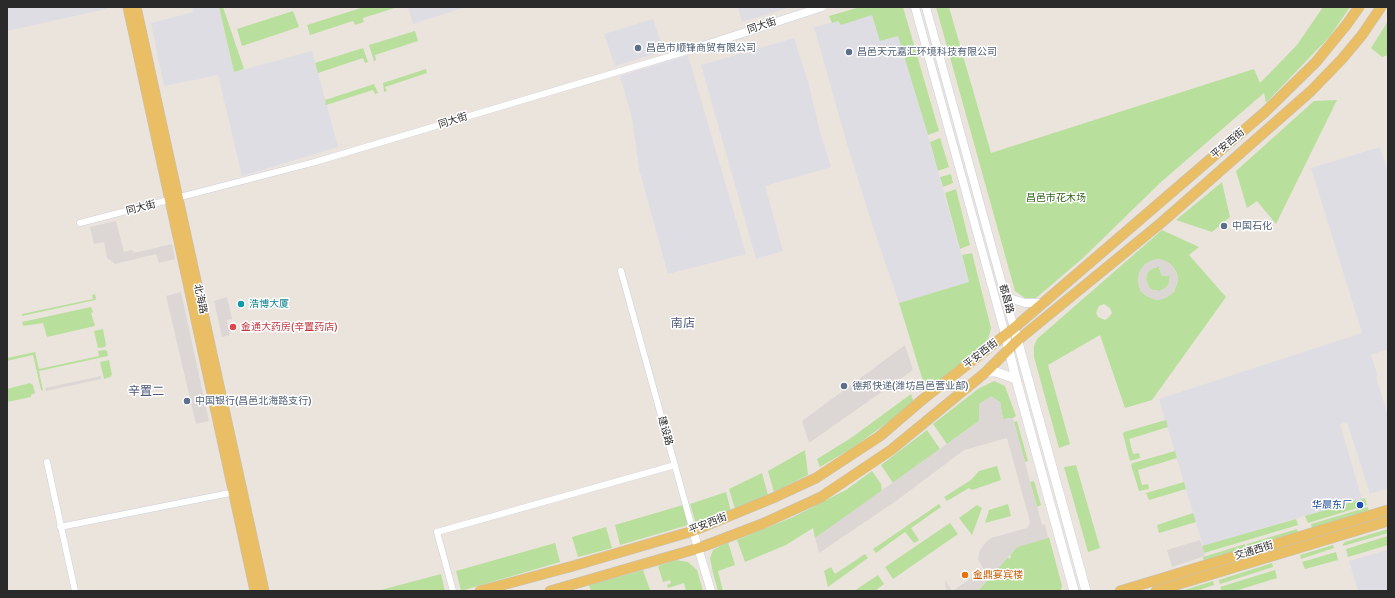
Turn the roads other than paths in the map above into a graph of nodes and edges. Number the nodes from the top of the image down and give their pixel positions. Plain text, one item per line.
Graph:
1 (128, 7) edge
2 (136, 7) edge
3 (822, 7) edge
4 (915, 7) edge
5 (926, 7) edge
6 (1359, 7) edge
7 (1381, 7) edge
8 (691, 50) joint
9 (174, 199) junction
10 (80, 223) dead end
11 (620, 271) dead end
12 (1006, 297) junction
13 (1041, 303) junction
14 (1014, 328) junction
15 (1005, 334) junction
16 (1018, 340) junction
17 (1009, 348) junction
18 (986, 372) junction
19 (1016, 379) junction
20 (47, 462) dead end
21 (675, 465) junction
22 (238, 492) junction
23 (1388, 510) edge
24 (1388, 521) edge
25 (60, 528) junction
26 (693, 531) junction
27 (699, 548) junction
28 (75, 591) edge
29 (255, 591) edge
30 (264, 591) edge
31 (453, 591) edge
32 (480, 591) edge
33 (550, 591) edge
34 (711, 591) edge
35 (1074, 591) edge
36 (1086, 591) edge
37 (1120, 591) edge
38 (1156, 591) edge

1 - 9 main road, 北海路
2 - 9 main road, 北海路
3 - 8 street, 同大街
4 - 15 street, 都昌路
5 - 12 street, 都昌路
6 - 13 main road, 平安西街
7 - 16 main road, 平安西街
8 - 9 street, 同大街
9 - 10 street, 同大街
9 - 22 main road, 北海路
11 - 21 street, 建设路
12 - 13 street
12 - 14 street, 都昌路
13 - 14 main road, 平安西街
14 - 15 main road, 平安西街
14 - 16 main road, 都昌路
15 - 17 main road, 都昌路
15 - 26 main road, 平安西街
16 - 17 main road, 平安西街
16 - 36 main road, 都昌路
17 - 18 main road, 平安西街
17 - 19 main road, 都昌路
18 - 19 main road
18 - 27 main road, 平安西街
19 - 35 main road, 都昌路
20 - 25 street
21 - 26 street, 建设路
21 - 31 street
22 - 25 street
22 - 29 main road, 北海路
22 - 30 main road, 北海路
23 - 37 main road, 交通西街
24 - 38 main road, 交通西街
25 - 28 street
26 - 27 street, 建设路
26 - 32 main road, 平安西街
27 - 33 main road, 平安西街
27 - 34 street, 建设路

